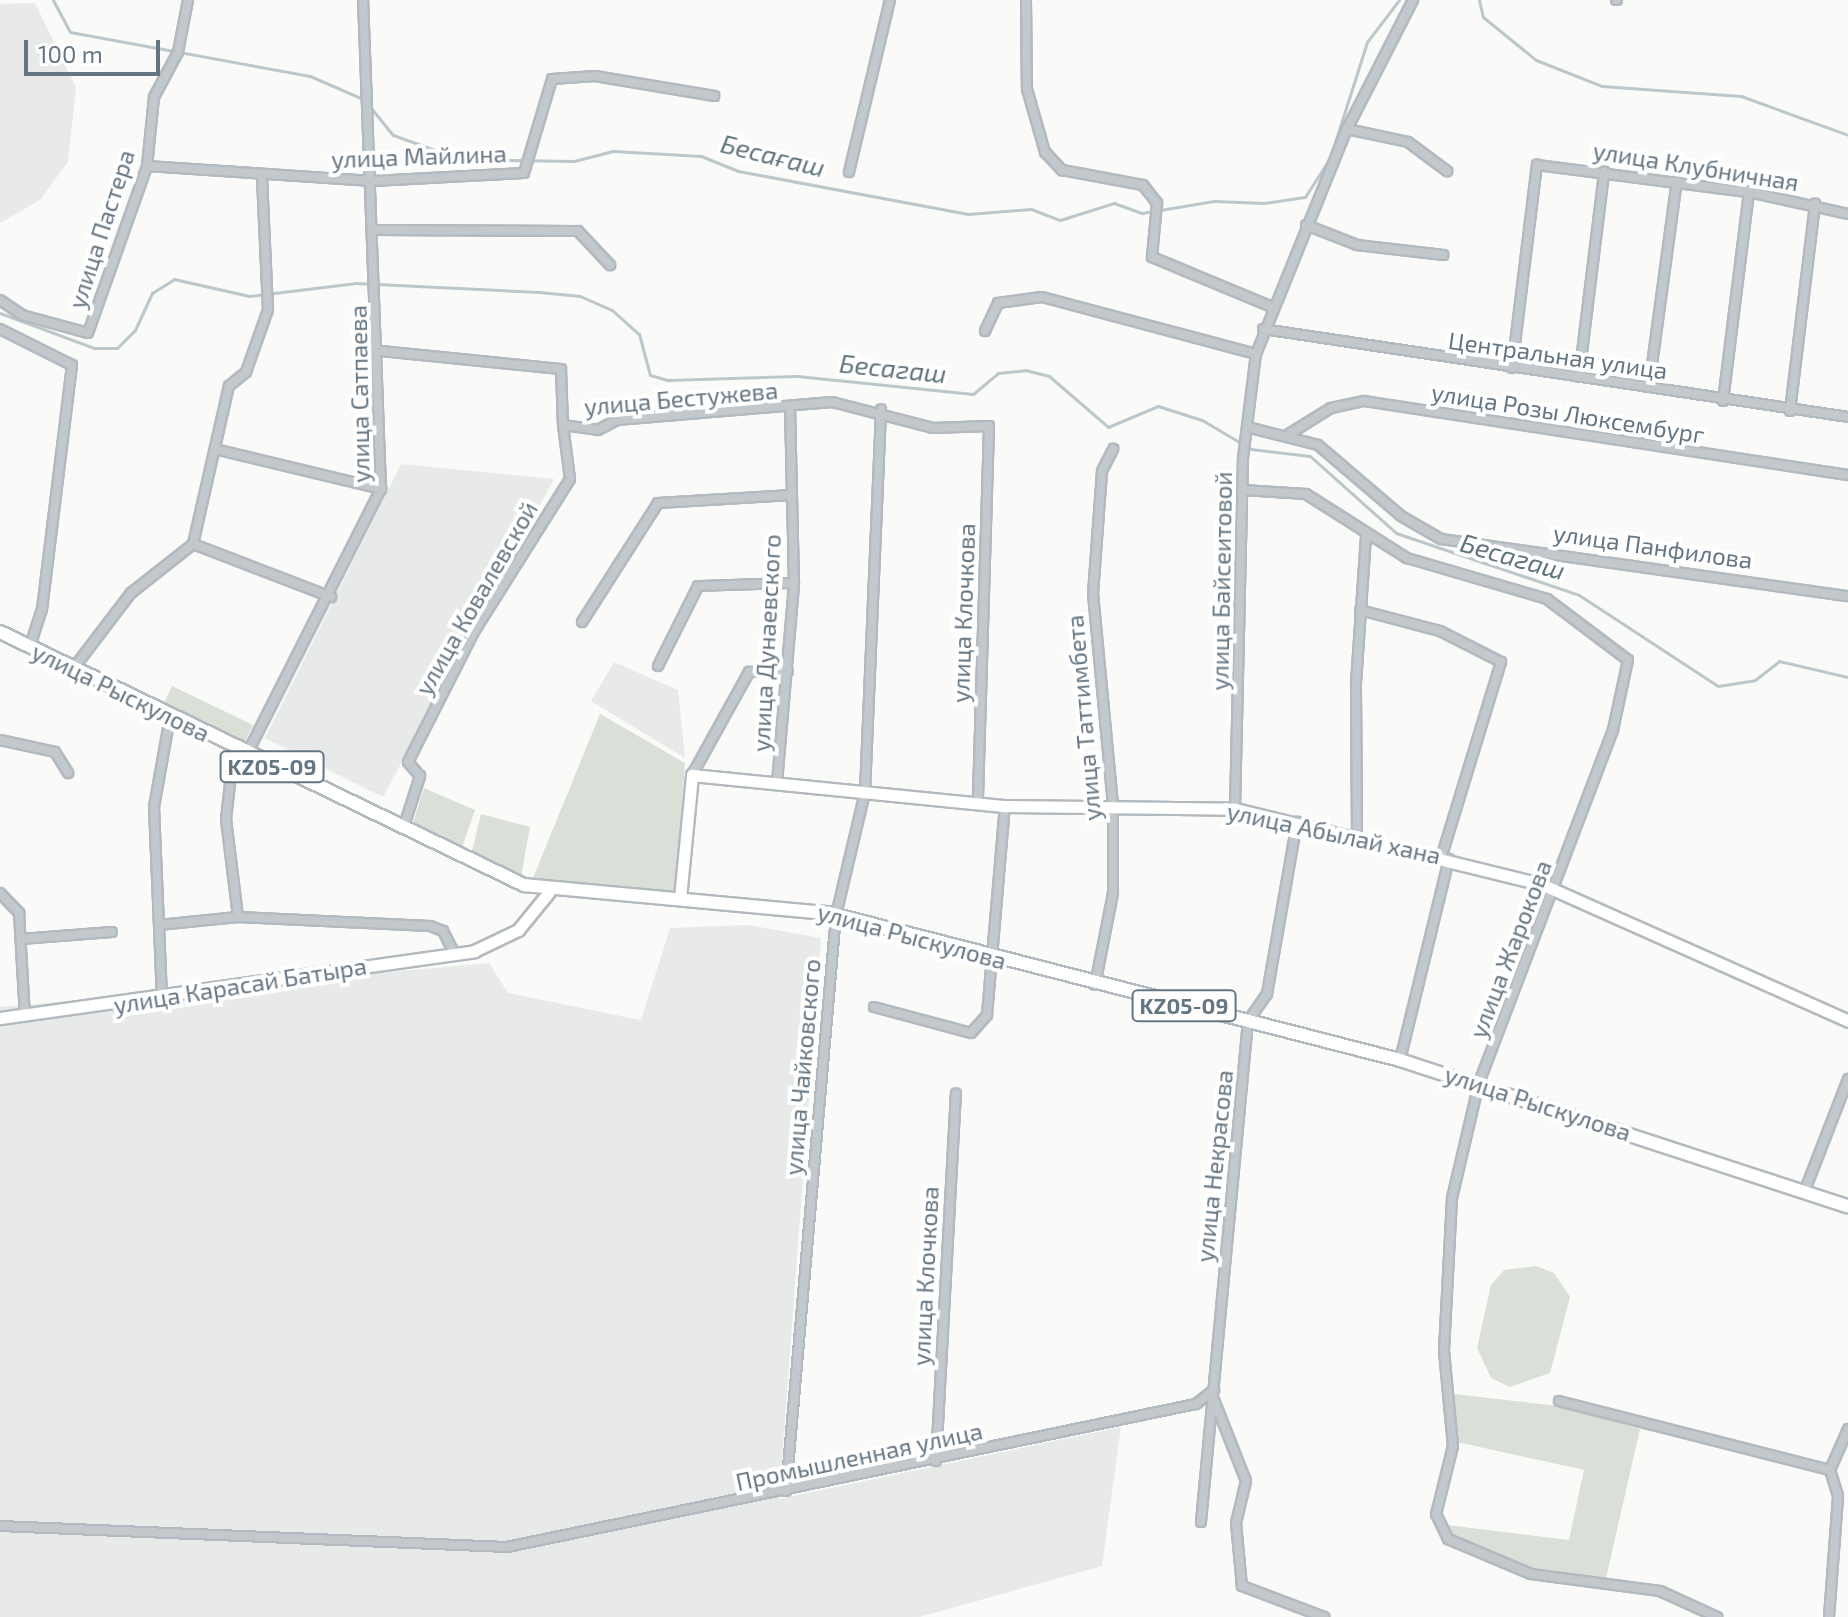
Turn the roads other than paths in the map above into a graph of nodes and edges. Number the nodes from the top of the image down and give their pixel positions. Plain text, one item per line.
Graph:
1 (188, 0) edge
2 (363, 0) edge
3 (890, 0) edge
4 (1026, 0) edge
5 (1413, 0) edge
6 (714, 96) dead end
7 (1347, 129) junction
8 (147, 166) junction
9 (1447, 171) dead end
10 (849, 172) dead end
11 (1604, 172) junction
12 (262, 179) junction
13 (373, 181) junction
14 (1677, 181) junction
15 (1749, 192) junction
16 (1815, 204) junction
17 (1848, 214) edge
18 (1306, 225) junction
19 (375, 230) junction
20 (1443, 255) dead end
21 (610, 265) dead end
22 (0, 300) edge
23 (1270, 306) junction
24 (0, 329) edge
25 (1263, 329) junction
26 (985, 331) dead end
27 (380, 351) junction
28 (1256, 354) junction
29 (1512, 368) junction
30 (1579, 377) junction
31 (1649, 387) junction
32 (1723, 401) junction
33 (790, 409) junction
34 (881, 409) junction
35 (1790, 411) junction
36 (1848, 417) edge
37 (563, 425) junction
38 (989, 426) joint
39 (1246, 432) junction
40 (1289, 434) junction
41 (215, 449) junction
42 (1113, 449) dead end
43 (1848, 475) edge
44 (381, 489) junction
45 (1243, 490) junction
46 (792, 495) junction
47 (1366, 536) junction
48 (193, 544) junction
49 (794, 583) junction
50 (1848, 596) edge
51 (331, 597) junction
52 (1360, 610) junction
53 (582, 622) dead end
54 (0, 632) edge
55 (30, 647) junction
56 (658, 666) dead end
57 (73, 669) junction
58 (788, 671) junction
59 (170, 717) junction
60 (0, 740) edge
61 (240, 751) junction
62 (68, 773) dead end
63 (692, 775) junction
64 (777, 783) junction
65 (865, 792) junction
66 (978, 801) junction
67 (1113, 805) junction
68 (1005, 806) junction
69 (1235, 809) junction
70 (1297, 821) junction
71 (402, 831) junction
72 (1357, 834) junction
73 (1446, 856) junction
74 (1555, 891) junction
75 (549, 892) junction
76 (0, 893) edge
77 (680, 898) junction
78 (836, 915) junction
79 (238, 917) junction
80 (159, 925) junction
81 (112, 932) dead end
82 (21, 939) junction
83 (454, 953) junction
84 (988, 956) junction
85 (1095, 985) junction
86 (162, 998) junction
87 (874, 1007) dead end
88 (25, 1016) junction
89 (0, 1018) edge
90 (1248, 1021) junction
91 (1848, 1021) edge
92 (1400, 1060) junction
93 (1848, 1079) edge
94 (1479, 1083) junction
95 (956, 1094) dead end
96 (1805, 1190) junction
97 (1848, 1206) edge
98 (1214, 1394) junction
99 (1559, 1401) dead end
100 (1848, 1429) edge
101 (936, 1461) junction
102 (1830, 1470) junction
103 (786, 1491) junction
104 (1201, 1522) dead end
105 (0, 1526) edge
106 (1324, 1617) edge
107 (1717, 1617) edge
108 (1829, 1617) edge

1 - 8 street, улица Пастера
2 - 13 street, улица Сатпаева
3 - 10 street
4 - 23 street
5 - 7 street, улица Байсеитовой
6 - 13 street, улица Майлина
7 - 9 street
7 - 18 street, улица Байсеитовой
8 - 12 street, улица Майлина
8 - 22 street, улица Пастера
11 - 14 street, улица Клубничная
11 - 29 street, улица Клубничная
11 - 30 street
12 - 13 street, улица Майлина
12 - 41 street
13 - 19 street, улица Сатпаева
14 - 15 street, улица Клубничная
14 - 31 street
15 - 16 street, улица Клубничная
15 - 32 street
16 - 17 street, улица Клубничная
16 - 35 street
18 - 20 street
18 - 23 street, улица Байсеитовой
19 - 21 street
19 - 27 street, улица Сатпаева
23 - 25 street, улица Байсеитовой
24 - 55 street
25 - 28 street, улица Байсеитовой
25 - 29 street, Центральная улица
26 - 28 street
27 - 37 street, улица Бестужева
27 - 44 street, улица Сатпаева
28 - 39 street, улица Байсеитовой
29 - 30 street, Центральная улица
30 - 31 street, Центральная улица
31 - 32 street, Центральная улица
32 - 35 street, Центральная улица
33 - 34 street, улица Бестужева
33 - 37 street, улица Бестужева
33 - 46 street, улица Дунаевского
34 - 38 street, улица Бестужева
34 - 65 street, улица Чайковского
35 - 36 street, Центральная улица
37 - 71 street, улица Ковалевской
38 - 66 street, улица Клочкова
39 - 40 street, улица Панфилова
39 - 45 street, улица Байсеитовой
40 - 43 street, улица Розы Люксембург
40 - 50 street, улица Панфилова
41 - 44 street
41 - 48 street
42 - 67 street, улица Таттимбета
44 - 51 street, улица Сатпаева
45 - 47 street
45 - 69 street, улица Байсеитовой
46 - 49 street, улица Дунаевского
46 - 53 street
47 - 52 street
47 - 74 street, улица Жарокова
48 - 51 street
48 - 57 street
49 - 56 street
49 - 58 street, улица Дунаевского
51 - 61 street, улица Сатпаева
52 - 72 street
52 - 73 street
54 - 55 main road, улица Рыскулова / KZ05-09
55 - 57 main road, улица Рыскулова / KZ05-09
57 - 59 main road, улица Рыскулова / KZ05-09
58 - 63 street
58 - 64 street, улица Дунаевского
59 - 61 main road, улица Рыскулова / KZ05-09
59 - 80 street
60 - 62 street
61 - 71 main road, улица Рыскулова / KZ05-09
61 - 79 street
63 - 64 street, улица Абылай хана
63 - 77 street
64 - 65 street, улица Абылай хана
65 - 66 street, улица Абылай хана
65 - 78 street, улица Чайковского
66 - 68 street, улица Абылай хана
67 - 68 street, улица Абылай хана
67 - 69 street, улица Абылай хана
67 - 85 street, улица Таттимбета
68 - 84 street
69 - 70 street, улица Абылай хана
70 - 72 street, улица Абылай хана
70 - 90 street, улица Некрасова
71 - 75 main road, улица Рыскулова / KZ05-09
72 - 73 street, улица Абылай хана
73 - 74 street, улица Абылай хана
73 - 92 street
74 - 91 street, улица Абылай хана
74 - 94 street, улица Жарокова
75 - 77 main road, улица Рыскулова / KZ05-09
75 - 83 street, улица Карасай Батыра
76 - 82 street
77 - 78 main road, улица Рыскулова / KZ05-09
78 - 84 main road, улица Рыскулова / KZ05-09
78 - 103 street, улица Чайковского
79 - 80 street, улица Карасай Батыра
79 - 83 street, улица Карасай Батыра
80 - 86 street
81 - 82 street
82 - 88 street
83 - 86 street, улица Карасай Батыра
84 - 85 main road, улица Рыскулова / KZ05-09
84 - 87 street
85 - 90 main road, улица Рыскулова / KZ05-09
86 - 88 street, улица Карасай Батыра
88 - 89 street, улица Карасай Батыра
90 - 92 main road, улица Рыскулова / KZ05-09
90 - 98 street, улица Некрасова
92 - 94 main road, улица Рыскулова / KZ05-09
93 - 96 street
94 - 96 main road, улица Рыскулова / KZ05-09
94 - 107 street, улица Жарокова
95 - 101 street, улица Клочкова
96 - 97 main road, улица Рыскулова / KZ05-09
98 - 101 street, Промышленная улица
98 - 104 street, улица Некрасова
98 - 106 street
99 - 102 street
100 - 102 street
101 - 103 street, Промышленная улица
102 - 108 street
103 - 105 street, Промышленная улица

